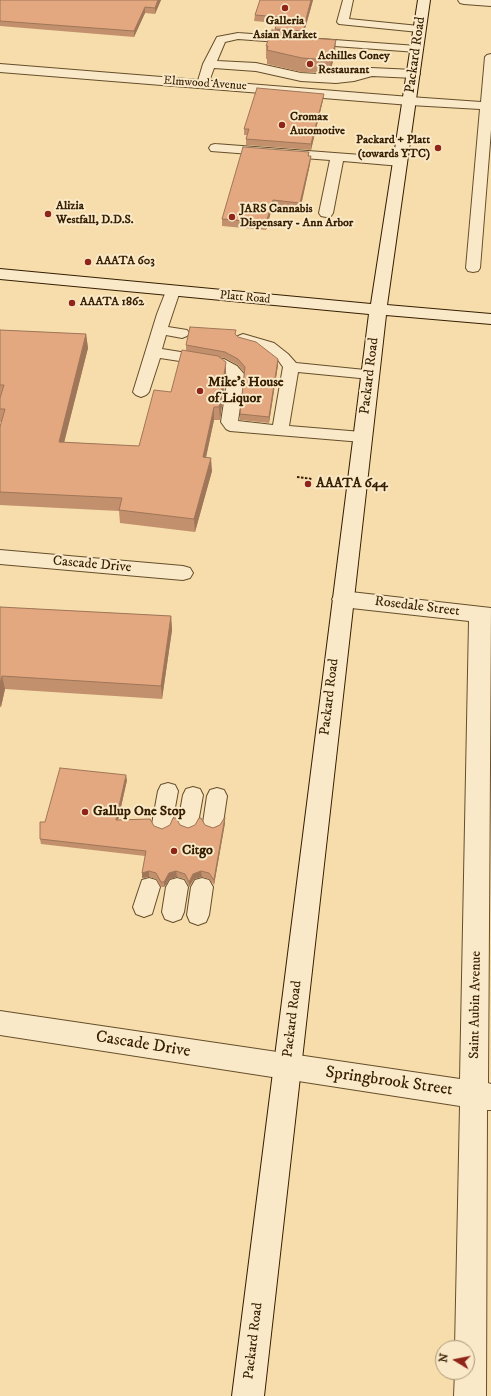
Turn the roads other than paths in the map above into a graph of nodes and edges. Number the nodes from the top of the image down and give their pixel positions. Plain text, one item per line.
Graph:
1 (348, 0) edge
2 (424, 0) edge
3 (464, 0) edge
4 (491, 2) edge
5 (419, 28) junction
6 (417, 49) junction
7 (491, 58) edge
8 (209, 64) junction
9 (0, 68) edge
10 (414, 74) junction
11 (490, 82) edge
12 (203, 84) junction
13 (410, 101) junction
14 (487, 106) junction
15 (487, 143) edge
16 (215, 148) dead end
17 (337, 157) junction
18 (401, 162) junction
19 (326, 213) dead end
20 (472, 268) dead end
21 (0, 274) edge
22 (173, 291) junction
23 (379, 309) junction
24 (491, 319) edge
25 (159, 330) junction
26 (182, 333) dead end
27 (243, 339) edge
28 (154, 352) junction
29 (282, 361) junction
30 (370, 374) junction
31 (141, 392) dead end
32 (280, 430) junction
33 (362, 437) junction
34 (0, 557) edge
35 (183, 573) dead end
36 (342, 599) junction
37 (485, 616) edge
38 (168, 791) dead end
39 (193, 795) dead end
40 (217, 796) dead end
41 (188, 823) dead end
42 (213, 823) dead end
43 (162, 824) dead end
44 (149, 887) dead end
45 (178, 887) dead end
46 (202, 887) dead end
47 (144, 907) dead end
48 (173, 912) dead end
49 (198, 914) dead end
50 (0, 1023) edge
51 (287, 1067) junction
52 (483, 1096) edge
53 (248, 1396) edge
54 (470, 1396) edge

1 - 5 lane
2 - 5 main road, Packard Road
3 - 4 main road
5 - 6 main road, Packard Road
6 - 8 lane
6 - 10 main road, Packard Road
7 - 11 lane
8 - 10 lane
8 - 12 lane
9 - 12 main road, Elmwood Avenue
10 - 13 main road, Packard Road
11 - 14 lane
12 - 13 main road, Elmwood Avenue
13 - 14 lane
13 - 18 main road, Packard Road
14 - 15 lane
15 - 20 lane
16 - 17 lane
17 - 18 lane
17 - 19 lane
18 - 23 main road, Packard Road
21 - 22 main road, Platt Road
22 - 23 main road, Platt Road
22 - 25 lane
23 - 24 main road, Platt Road
23 - 30 main road, Packard Road
25 - 26 lane
25 - 28 lane
27 - 29 lane
28 - 31 lane
28 - 32 lane
29 - 30 lane
29 - 32 lane
30 - 33 main road, Packard Road
32 - 33 lane
33 - 36 main road, Packard Road
34 - 35 main road, Cascade Drive
36 - 37 main road, Rosedale Street
36 - 51 main road, Packard Road
37 - 52 main road, Saint Aubin Avenue
38 - 43 lane
39 - 41 lane
40 - 42 lane
44 - 47 lane
45 - 48 lane
46 - 49 lane
50 - 51 main road, Cascade Drive
51 - 52 main road, Springbrook Street
51 - 53 main road, Packard Road
52 - 54 main road, Saint Aubin Avenue

